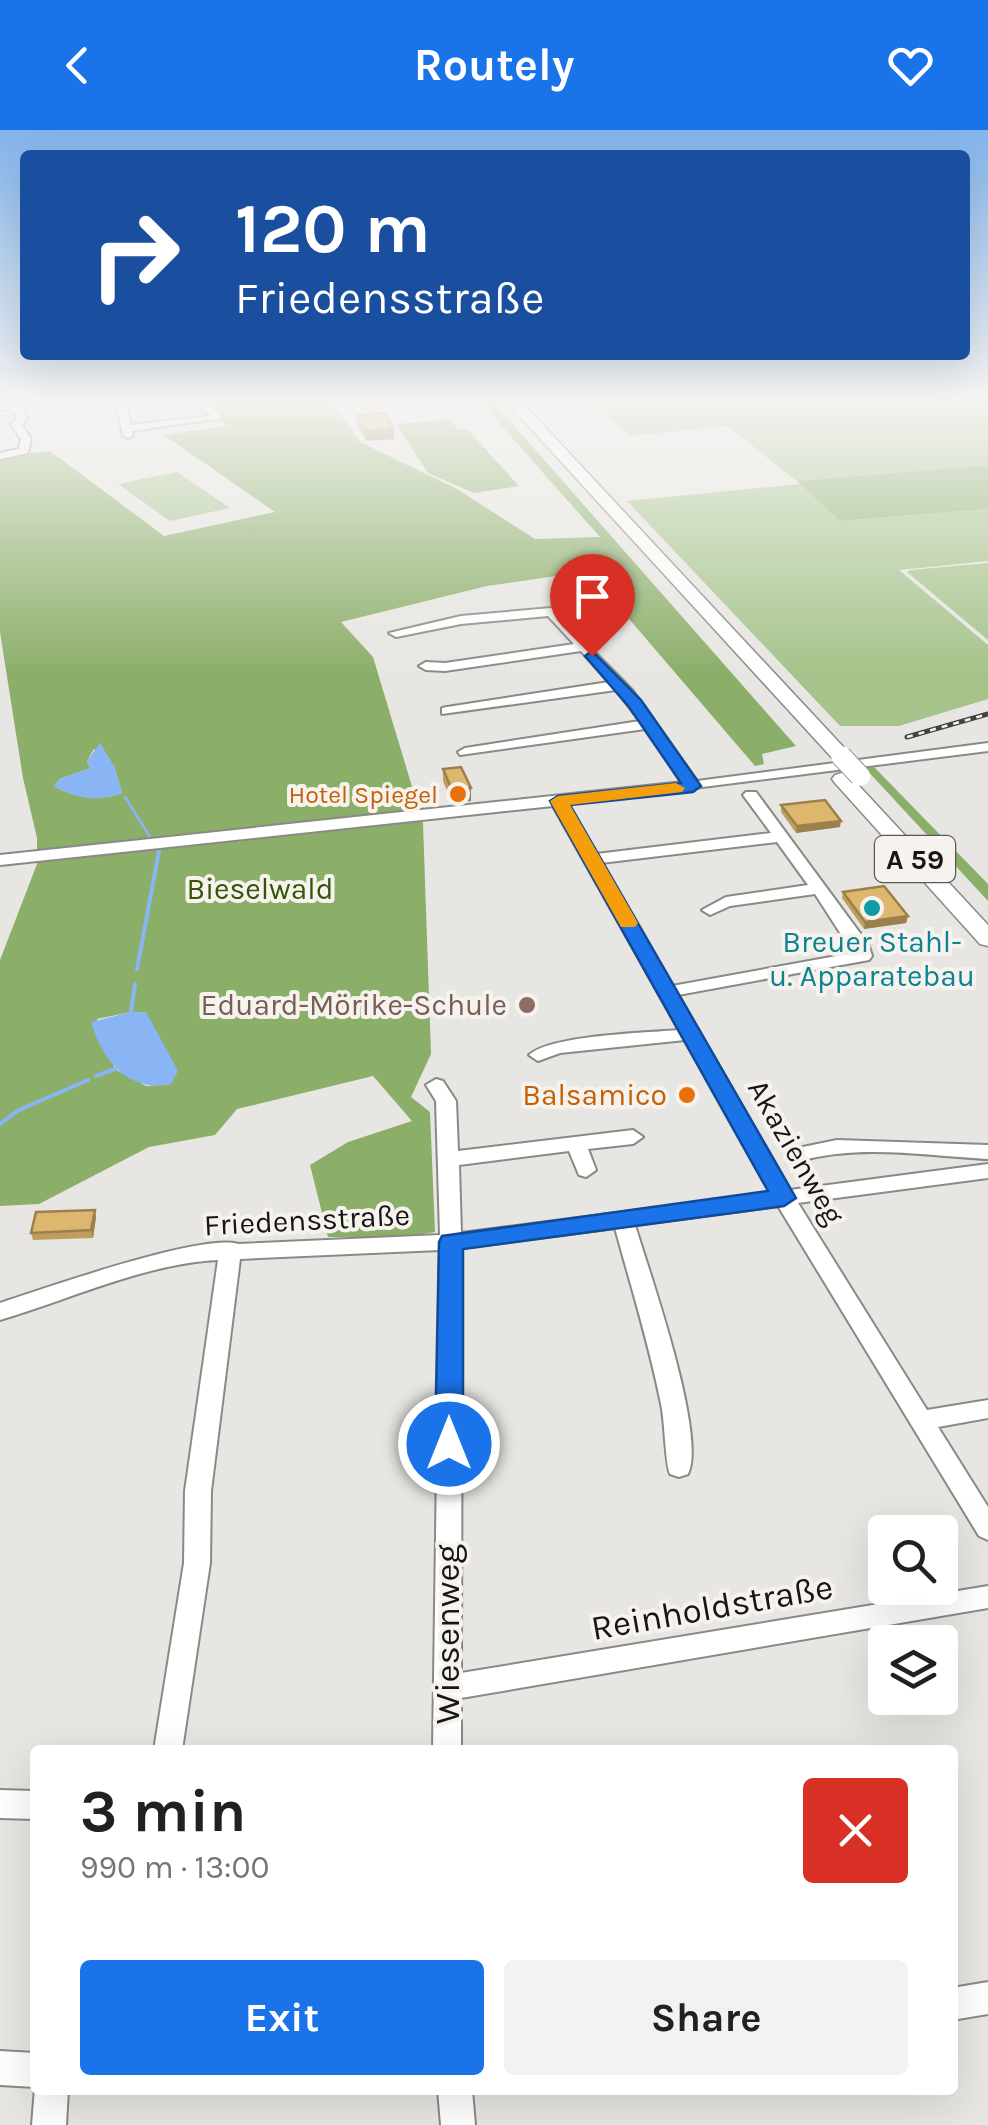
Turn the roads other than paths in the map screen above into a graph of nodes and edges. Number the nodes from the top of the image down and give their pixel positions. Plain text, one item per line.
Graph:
1 (581, 488) edge
2 (591, 488) edge
3 (396, 633) dead end
4 (583, 647) junction
5 (426, 666) dead end
6 (619, 685) junction
7 (446, 710) dead end
8 (649, 724) junction
9 (988, 747) edge
10 (464, 752) dead end
11 (842, 767) junction
12 (693, 786) junction
13 (752, 795) dead end
14 (558, 801) junction
15 (778, 837) junction
16 (592, 859) junction
17 (0, 860) edge
18 (818, 889) junction
19 (710, 910) dead end
20 (988, 917) edge
21 (988, 939) edge
22 (667, 992) junction
23 (690, 1034) junction
24 (538, 1055) dead end
25 (436, 1084) dead end
26 (633, 1137) dead end
27 (576, 1144) junction
28 (988, 1152) edge
29 (800, 1154) dead end
30 (449, 1159) junction
31 (586, 1170) dead end
32 (988, 1171) edge
33 (784, 1198) junction
34 (742, 1203) junction
35 (623, 1219) junction
36 (803, 1228) junction
37 (451, 1242) junction
38 (230, 1249) junction
39 (0, 1312) edge
40 (988, 1409) edge
41 (922, 1420) junction
42 (679, 1467) dead end
43 (988, 1529) edge
44 (988, 1598) edge
45 (447, 1688) junction
46 (169, 1745) edge
47 (447, 1745) edge
48 (0, 1804) edge
49 (30, 1805) edge
50 (988, 1998) edge
51 (958, 2003) edge
52 (0, 2068) edge
53 (30, 2070) edge
54 (51, 2095) edge
55 (455, 2095) edge
56 (48, 2125) edge
57 (458, 2125) edge

1 - 11 highway, A 59
2 - 11 highway, A 59
3 - 4 street
4 - 5 street
4 - 6 street
6 - 7 street
6 - 8 street
8 - 10 street
8 - 12 street
9 - 12 street
11 - 20 highway, A 59
11 - 21 highway, A 59
12 - 14 street
13 - 15 street
14 - 16 street, Akazienweg
14 - 17 street
15 - 16 street
15 - 18 street
16 - 22 street, Akazienweg
18 - 19 street
18 - 22 street
22 - 23 street, Akazienweg
23 - 24 street
23 - 33 street, Akazienweg
25 - 30 street, Wiesenweg
26 - 27 street
27 - 30 street
27 - 31 street
28 - 29 street
30 - 37 street, Wiesenweg
32 - 33 street, Friedensstraße
33 - 34 street, Friedensstraße
33 - 36 street, Akazienweg
34 - 35 street, Friedensstraße
34 - 36 street, Friedensstraße
35 - 37 street, Friedensstraße
35 - 42 street
36 - 41 street, Akazienweg
37 - 38 street, Friedensstraße
37 - 45 street, Wiesenweg
38 - 39 street, Friedensstraße
38 - 46 street
40 - 41 street
41 - 43 street, Akazienweg
44 - 45 street, Reinholdstraße
45 - 47 street, Wiesenweg
48 - 49 street
50 - 51 street
52 - 53 street
54 - 56 street
55 - 57 street

